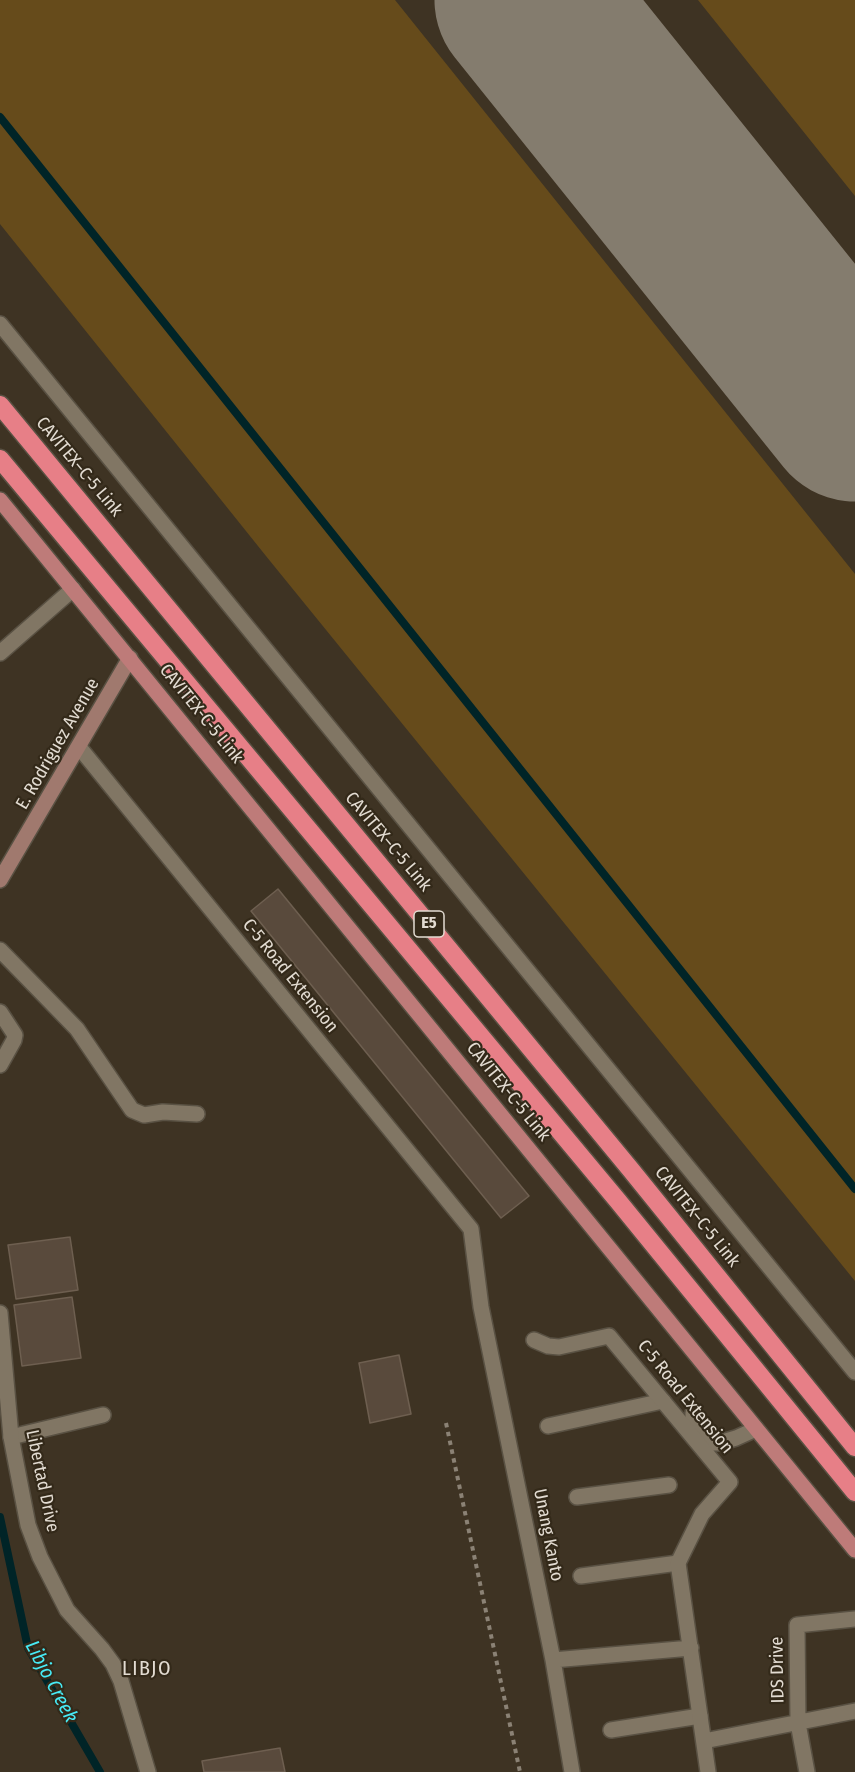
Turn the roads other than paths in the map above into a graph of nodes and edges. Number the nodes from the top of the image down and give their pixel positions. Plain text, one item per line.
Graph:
1 (0, 324) edge
2 (0, 405) edge
3 (0, 459) edge
4 (0, 500) edge
5 (74, 589) junction
6 (0, 653) edge
7 (130, 658) junction
8 (79, 747) junction
9 (0, 880) edge
10 (0, 950) edge
11 (0, 1012) edge
12 (0, 1065) edge
13 (197, 1114) dead end
14 (471, 1229) joint
15 (0, 1313) edge
16 (534, 1340) dead end
17 (855, 1372) edge
18 (663, 1401) junction
19 (693, 1413) dead end
20 (103, 1415) dead end
21 (548, 1426) dead end
22 (756, 1428) junction
23 (11, 1437) junction
24 (855, 1447) edge
25 (669, 1485) dead end
26 (855, 1492) edge
27 (577, 1497) dead end
28 (855, 1550) edge
29 (678, 1563) junction
30 (581, 1576) dead end
31 (855, 1619) edge
32 (691, 1648) junction
33 (553, 1660) junction
34 (855, 1711) edge
35 (700, 1716) junction
36 (798, 1723) junction
37 (611, 1730) dead end
38 (704, 1741) junction
39 (148, 1772) edge
40 (572, 1772) edge
41 (708, 1772) edge
42 (807, 1772) edge

1 - 17 street
2 - 24 highway, CAVITEX–C-5 Link / E5
3 - 26 highway, E5
4 - 5 main road
5 - 6 street
5 - 7 main road
7 - 8 main road, E. Rodriguez Avenue
7 - 22 main road, CAVITEX-C-5 Link
8 - 9 main road, E. Rodriguez Avenue
8 - 14 street, C-5 Road Extension
10 - 13 street
11 - 12 street
14 - 33 street, Unang Kanto
15 - 23 street, Libertad Drive
16 - 18 street, C-5 Road Extension
18 - 21 street
18 - 29 street, C-5 Road Extension
19 - 22 street
20 - 23 street
22 - 28 main road, CAVITEX-C-5 Link
23 - 39 street, Libertad Drive
25 - 27 street
29 - 30 street
29 - 32 street
31 - 36 street, IDS Drive
32 - 33 street
32 - 35 street
33 - 40 street, Unang Kanto
34 - 36 street
35 - 37 street
35 - 38 street
36 - 38 street
36 - 42 street, IDS Drive
38 - 41 street

